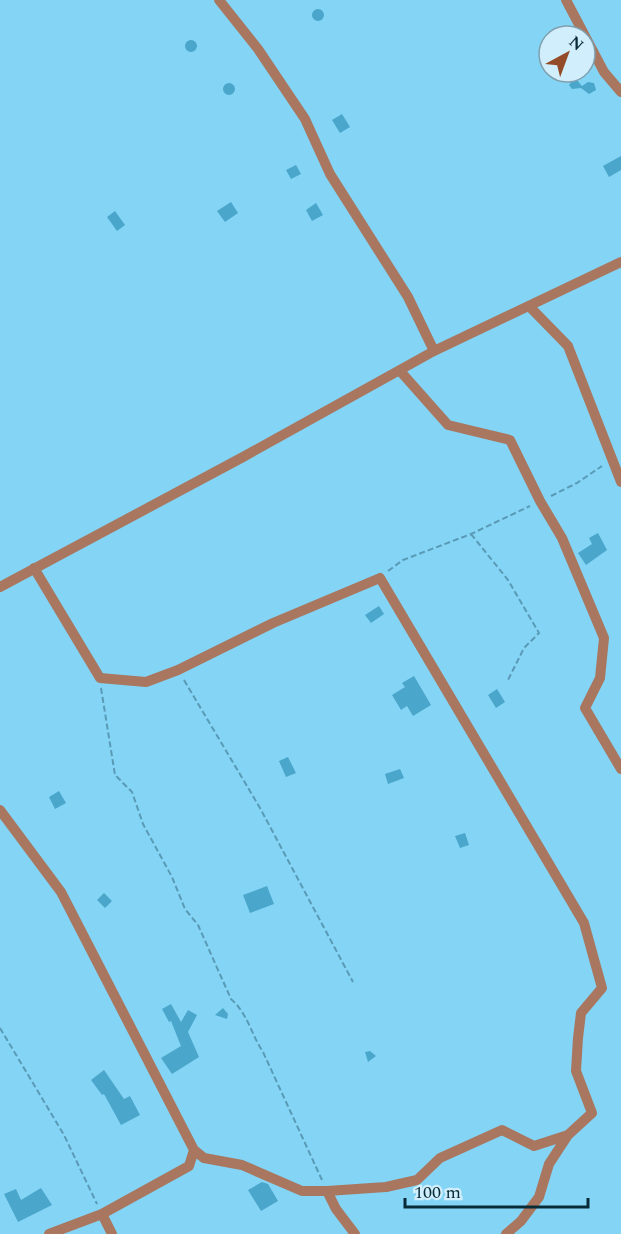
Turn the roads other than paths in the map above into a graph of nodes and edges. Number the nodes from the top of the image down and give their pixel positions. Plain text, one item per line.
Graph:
1 (219, 0) edge
2 (566, 0) edge
3 (621, 92) edge
4 (621, 262) edge
5 (529, 306) junction
6 (434, 351) junction
7 (401, 372) junction
8 (621, 482) edge
9 (34, 568) junction
10 (0, 586) edge
11 (621, 770) edge
12 (0, 810) edge
13 (568, 1135) junction
14 (194, 1150) junction
15 (327, 1191) junction
16 (102, 1214) junction
17 (49, 1234) edge
18 (112, 1234) edge
19 (355, 1234) edge
20 (507, 1234) edge

1 - 6 street
2 - 3 street
4 - 5 street
5 - 6 street
5 - 8 street
6 - 7 street
7 - 9 street
7 - 11 street
9 - 10 street
9 - 13 street
12 - 14 street
13 - 15 street
13 - 20 street
14 - 15 street
14 - 16 street
15 - 19 street
16 - 17 street
16 - 18 street

